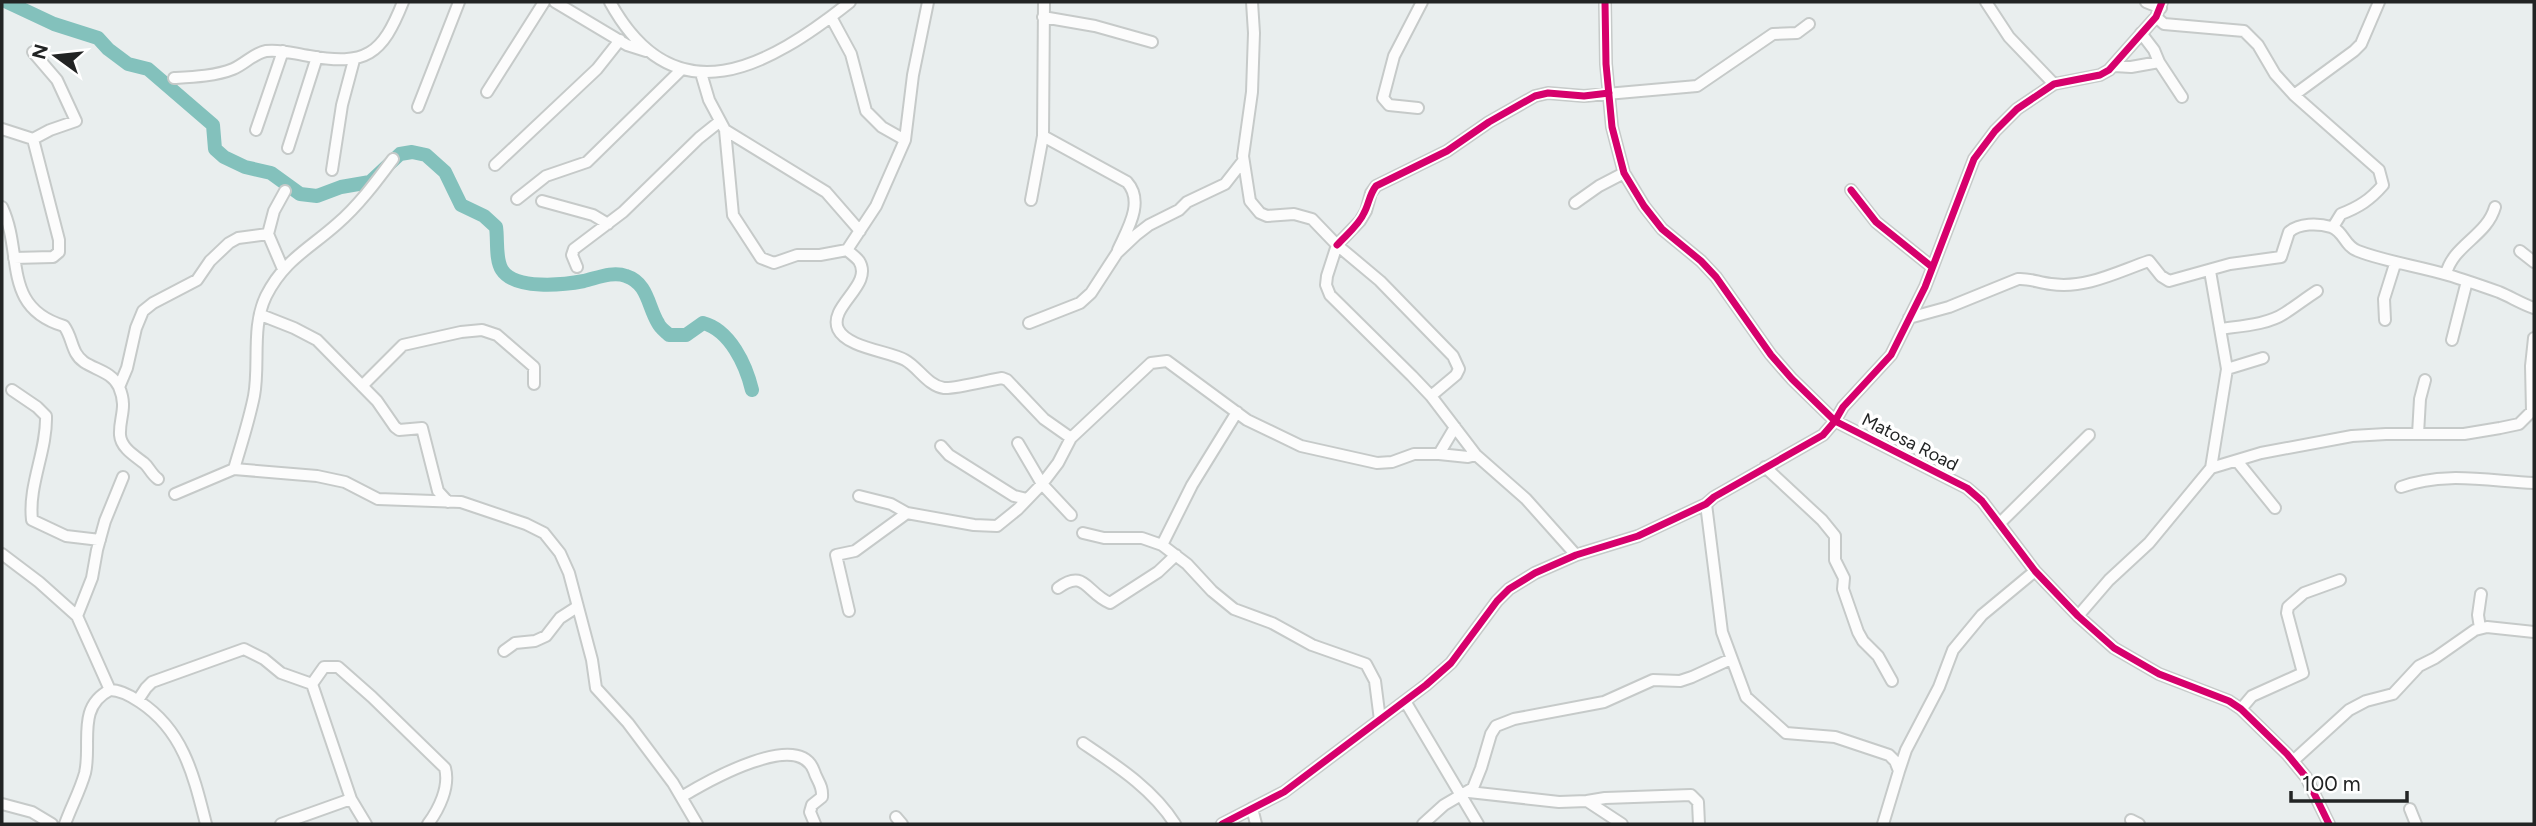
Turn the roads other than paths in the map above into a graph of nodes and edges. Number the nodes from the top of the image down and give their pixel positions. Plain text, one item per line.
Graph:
1 (403, 2) edge
2 (459, 2) edge
3 (544, 2) edge
4 (555, 2) edge
5 (610, 2) edge
6 (850, 2) edge
7 (928, 2) edge
8 (1044, 2) edge
9 (1252, 2) edge
10 (1422, 2) edge
11 (1605, 2) edge
12 (1986, 2) edge
13 (2146, 2) edge
14 (2379, 2) edge
15 (2159, 9) edge
16 (831, 17) junction
17 (1043, 17) junction
18 (1809, 24) dead end
19 (2141, 33) junction
20 (620, 40) junction
21 (1152, 42) dead end
22 (283, 51) junction
23 (33, 52) dead end
24 (648, 52) junction
25 (317, 57) junction
26 (354, 60) junction
27 (2159, 62) junction
28 (2114, 66) junction
29 (681, 70) junction
30 (701, 73) junction
31 (174, 78) dead end
32 (2054, 84) junction
33 (487, 92) dead end
34 (1609, 93) junction
35 (2294, 94) junction
36 (2182, 97) dead end
37 (418, 107) dead end
38 (1418, 108) dead end
39 (722, 126) junction
40 (2, 129) edge
41 (256, 130) dead end
42 (1043, 135) junction
43 (33, 139) junction
44 (905, 140) junction
45 (288, 148) dead end
46 (393, 159) dead end
47 (1243, 161) junction
48 (495, 166) dead end
49 (332, 170) dead end
50 (1624, 173) junction
51 (1851, 190) dead end
52 (285, 191) dead end
53 (517, 199) dead end
54 (1031, 200) dead end
55 (541, 201) dead end
56 (1575, 203) dead end
57 (2, 207) edge
58 (2495, 207) dead end
59 (608, 224) junction
60 (2333, 227) junction
61 (860, 231) junction
62 (268, 234) junction
63 (1337, 245) junction
64 (847, 250) junction
65 (2520, 251) dead end
66 (1117, 253) junction
67 (14, 258) junction
68 (2534, 262) edge
69 (2395, 264) junction
70 (577, 267) dead end
71 (1932, 267) junction
72 (283, 269) junction
73 (2210, 271) junction
74 (2446, 274) junction
75 (2466, 281) junction
76 (2317, 291) dead end
77 (2534, 308) edge
78 (261, 315) junction
79 (1909, 318) junction
80 (2385, 320) dead end
81 (1029, 323) dead end
82 (2220, 329) junction
83 (2534, 338) edge
84 (2452, 340) dead end
85 (2263, 358) dead end
86 (2227, 369) junction
87 (2425, 380) dead end
88 (534, 384) dead end
89 (362, 386) junction
90 (119, 387) junction
91 (12, 390) dead end
92 (1431, 396) junction
93 (2533, 411) edge
94 (1237, 412) junction
95 (1835, 421) junction
96 (1455, 428) junction
97 (2418, 434) junction
98 (2089, 435) dead end
99 (1071, 438) junction
100 (1018, 443) dead end
101 (941, 446) dead end
102 (1439, 454) junction
103 (1476, 455) junction
104 (2237, 461) junction
105 (1765, 467) junction
106 (2211, 468) junction
107 (234, 469) junction
108 (123, 477) dead end
109 (158, 479) dead end
110 (2534, 483) edge
111 (1042, 484) junction
112 (2401, 487) dead end
113 (175, 494) dead end
114 (859, 496) dead end
115 (1027, 499) junction
116 (448, 502) junction
117 (1706, 504) junction
118 (2275, 508) dead end
119 (907, 513) junction
120 (1071, 515) dead end
121 (1999, 524) junction
122 (1083, 533) dead end
123 (100, 540) junction
124 (1162, 545) junction
125 (2, 554) edge
126 (1176, 555) junction
127 (1576, 555) junction
128 (2035, 570) junction
129 (2340, 580) dead end
130 (1058, 588) dead end
131 (2481, 594) dead end
132 (577, 607) junction
133 (849, 611) dead end
134 (77, 616) junction
135 (2078, 616) junction
136 (2480, 628) junction
137 (2534, 632) edge
138 (504, 651) dead end
139 (1731, 659) junction
140 (1892, 681) dead end
141 (312, 684) junction
142 (110, 690) junction
143 (138, 700) junction
144 (1405, 701) junction
145 (2242, 709) junction
146 (1380, 720) junction
147 (1083, 743) dead end
148 (2293, 761) junction
149 (1899, 771) junction
150 (1465, 794) junction
151 (683, 796) junction
152 (351, 799) junction
153 (1587, 802) junction
154 (2, 804) edge
155 (1252, 808) junction
156 (2410, 809) dead end
157 (52, 824) edge
158 (65, 824) edge
159 (206, 824) edge
160 (281, 824) edge
161 (366, 824) edge
162 (428, 824) edge
163 (697, 824) edge
164 (815, 824) edge
165 (1175, 824) edge
166 (1222, 824) edge
167 (1256, 824) edge
168 (1423, 824) edge
169 (1478, 824) edge
170 (1622, 824) edge
171 (1699, 824) edge
172 (1883, 824) edge
173 (2329, 824) edge
174 (2416, 824) edge

1 - 26 street
2 - 37 street
3 - 33 street
4 - 20 street
5 - 24 street
6 - 16 street
7 - 44 street
8 - 17 street
9 - 47 street
10 - 38 street
11 - 34 street, Matosa Road
12 - 32 street
13 - 15 street
14 - 35 street
15 - 19 street
15 - 35 street
16 - 30 street
16 - 44 street
17 - 21 street
17 - 42 street
18 - 34 street
19 - 27 street
19 - 28 street
20 - 24 street
20 - 48 street
22 - 25 street
22 - 31 street
22 - 41 street
23 - 43 street
24 - 29 street
25 - 26 street
25 - 45 street
26 - 49 street
27 - 28 street
27 - 36 street
28 - 32 street
29 - 30 street
29 - 53 street
30 - 39 street
32 - 71 street
34 - 50 street, Matosa Road
34 - 63 street
35 - 60 street
39 - 59 street
39 - 61 street
39 - 64 street
40 - 43 street
42 - 54 street
42 - 66 street
43 - 67 street
44 - 61 street
46 - 72 street
47 - 63 street
47 - 66 street
50 - 56 street
50 - 95 street, Matosa Road
51 - 71 street
52 - 62 street
55 - 59 street
57 - 67 street
58 - 74 street
59 - 70 street
60 - 69 street
60 - 73 street
61 - 64 street
62 - 72 street
62 - 90 street
63 - 92 street
63 - 92 street
64 - 99 street
65 - 68 street
66 - 81 street
67 - 90 street
69 - 74 street
69 - 80 street
71 - 79 street
72 - 78 street
73 - 79 street
73 - 82 street
74 - 75 street
75 - 77 street
75 - 84 street
76 - 82 street
78 - 89 street
78 - 107 street
79 - 95 street
82 - 86 street
83 - 93 street
85 - 86 street
86 - 106 street
87 - 97 street
88 - 89 street
89 - 116 street
90 - 109 street
91 - 123 street
92 - 96 street
93 - 97 street
94 - 99 street
94 - 102 street
94 - 124 street
95 - 105 street
95 - 121 street, Matosa Road
96 - 102 street
96 - 103 street
97 - 104 street
98 - 121 street
99 - 111 street
100 - 111 street
101 - 115 street
102 - 103 street
103 - 127 street
104 - 106 street
104 - 118 street
105 - 117 street
105 - 140 street
106 - 135 street
107 - 113 street
107 - 116 street
108 - 123 street
110 - 112 street
111 - 115 street
111 - 120 street
114 - 119 street
115 - 119 street
116 - 132 street
117 - 127 street
117 - 139 street
119 - 133 street
121 - 128 street, Matosa Road
122 - 124 street
123 - 134 street
124 - 126 street
125 - 134 street
126 - 130 street
126 - 146 street
127 - 144 street
128 - 135 street, Matosa Road
128 - 149 street
129 - 145 street
131 - 136 street
132 - 138 street
132 - 151 street
134 - 142 street
135 - 145 street, Matosa Road
136 - 137 street
136 - 148 street
139 - 149 street
139 - 150 street
141 - 143 street
141 - 152 street
141 - 162 street
142 - 143 street
142 - 158 street
143 - 159 street
144 - 146 street
144 - 150 street
145 - 148 street, Matosa Road
146 - 155 street
147 - 165 street
148 - 173 street, Matosa Road
149 - 172 street
150 - 153 street
150 - 168 street
150 - 169 street
151 - 163 street
151 - 164 street
152 - 160 street
152 - 161 street
153 - 170 street
153 - 171 street
154 - 157 street
155 - 166 street
155 - 167 street
156 - 174 street

